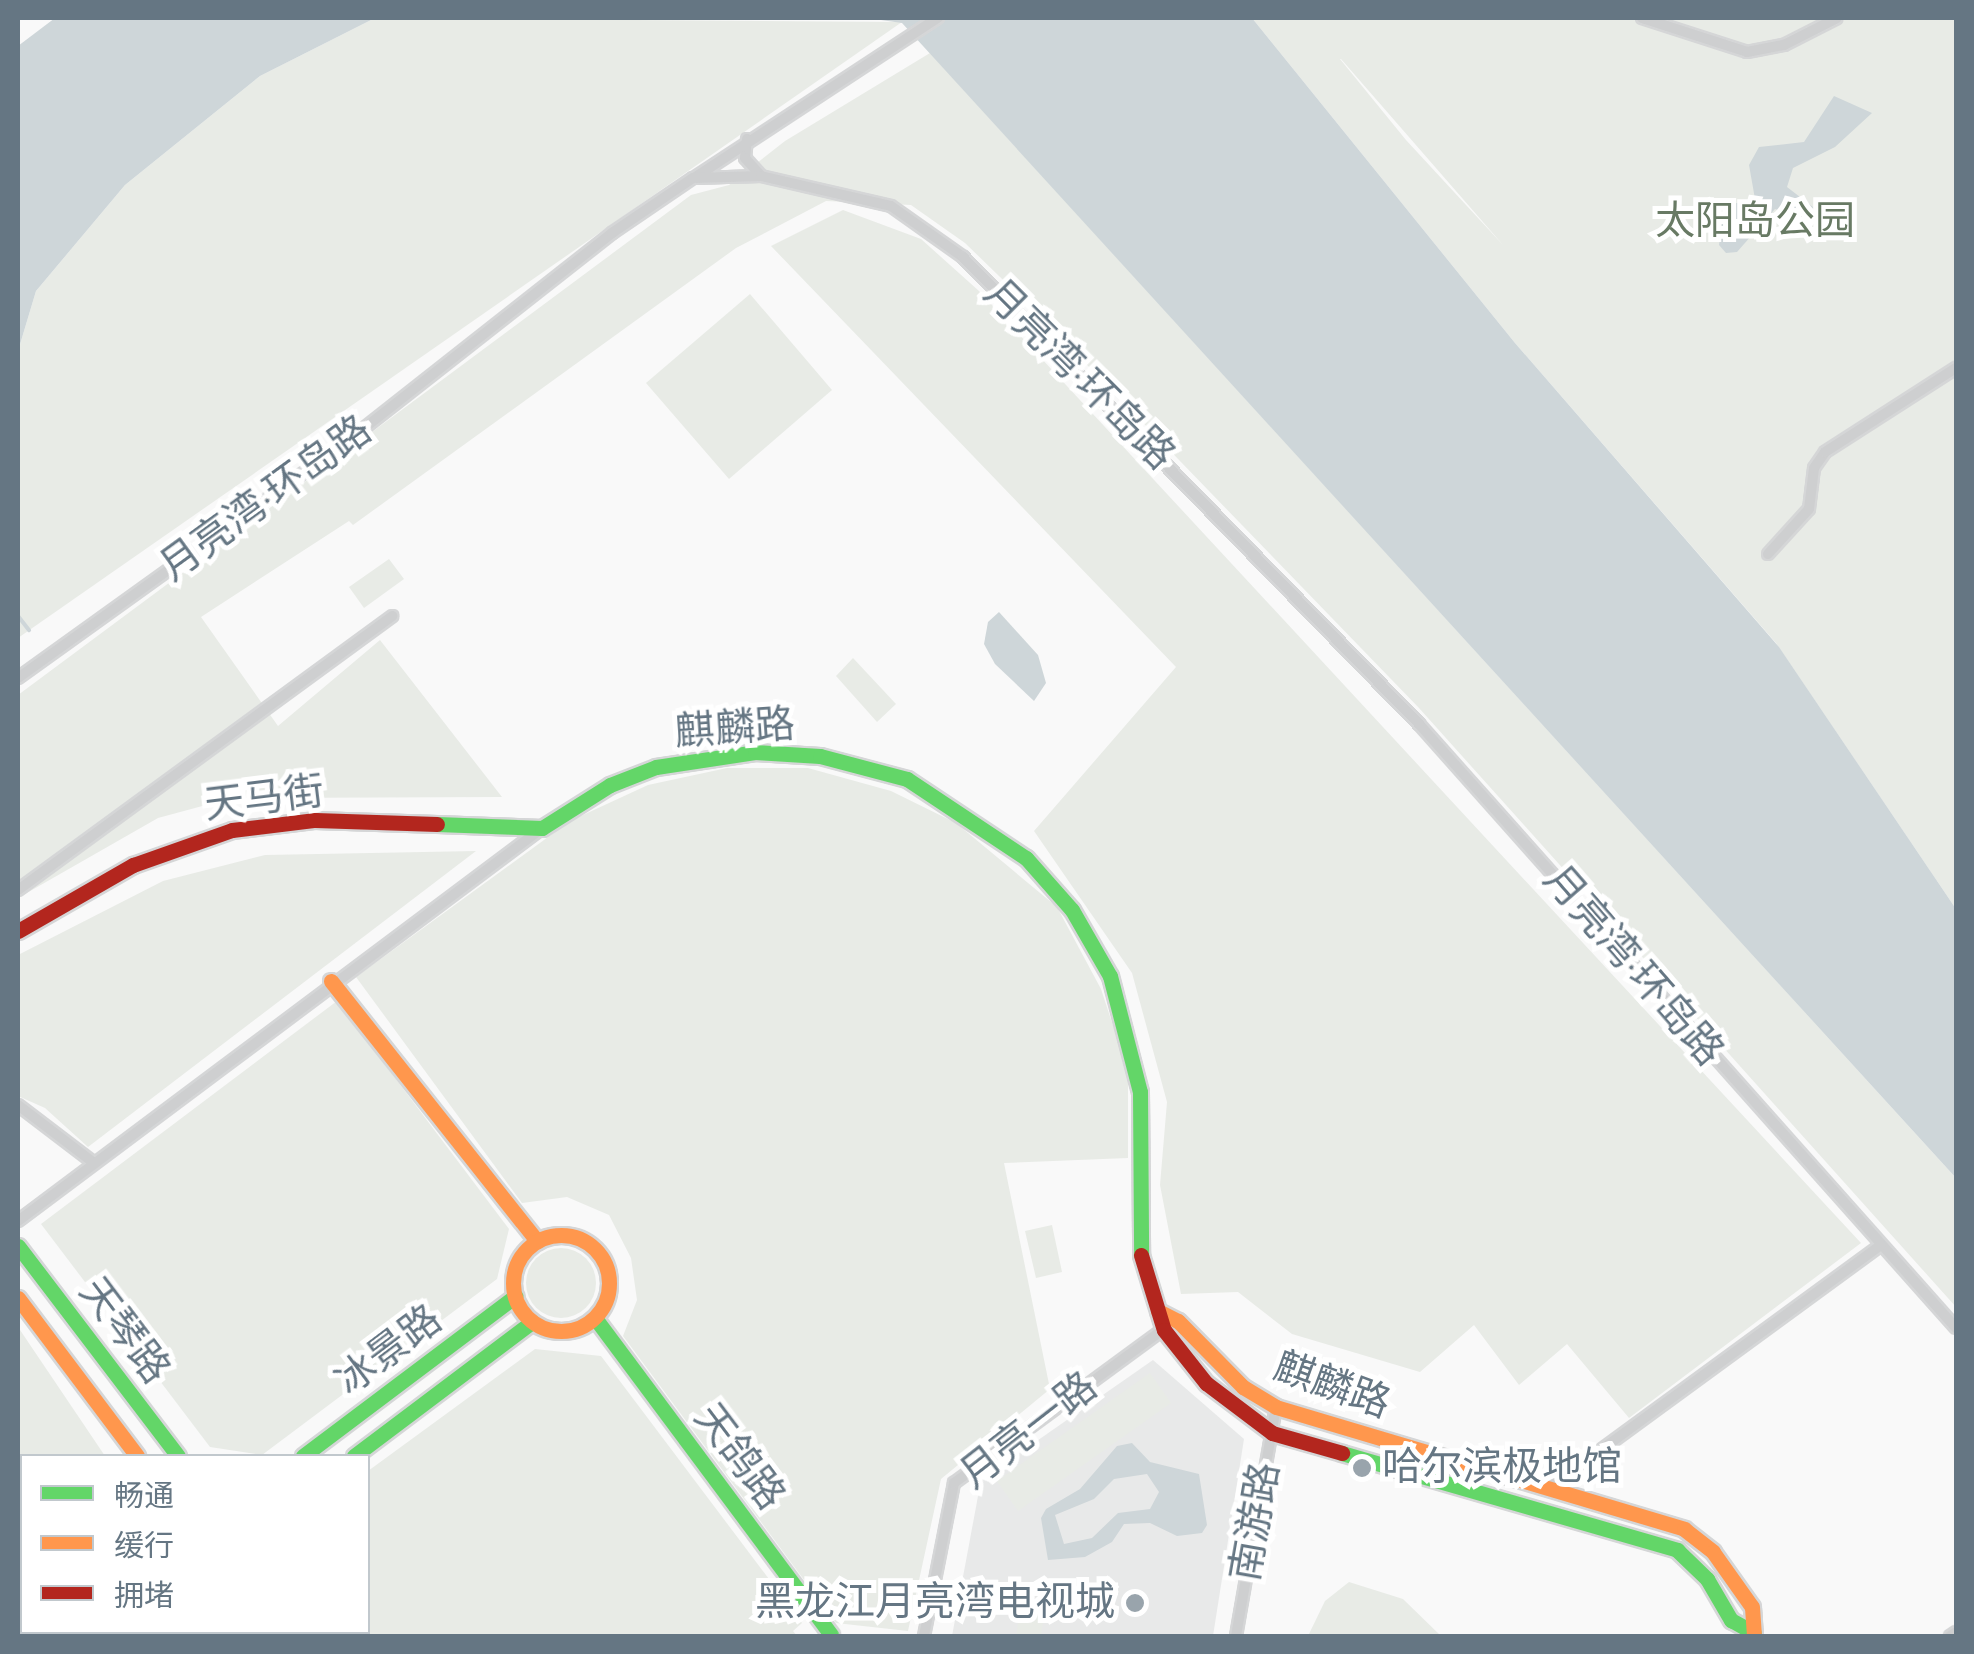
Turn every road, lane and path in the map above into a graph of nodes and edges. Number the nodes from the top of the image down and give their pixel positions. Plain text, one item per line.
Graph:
1 (938, 18) edge
2 (1642, 18) edge
3 (1837, 18) edge
4 (747, 139) junction
5 (761, 176) junction
6 (693, 178) junction
7 (1956, 368) edge
8 (1768, 554) dead end
9 (392, 616) dead end
10 (18, 678) edge
11 (542, 828) junction
12 (18, 890) edge
13 (18, 931) edge
14 (331, 981) junction
15 (18, 1105) edge
16 (94, 1164) junction
17 (18, 1221) edge
18 (537, 1240) junction
19 (1881, 1244) junction
20 (18, 1246) edge
21 (514, 1296) junction
22 (18, 1298) edge
23 (1158, 1311) junction
24 (595, 1318) junction
25 (1178, 1320) junction
26 (532, 1322) junction
27 (1956, 1328) edge
28 (1164, 1330) junction
29 (1276, 1407) junction
30 (1272, 1433) junction
31 (135, 1454) edge
32 (176, 1454) edge
33 (305, 1454) edge
34 (357, 1454) edge
35 (1548, 1489) junction
36 (1956, 1632) edge
37 (1753, 1635) edge
38 (833, 1636) edge
39 (924, 1636) edge
40 (1236, 1636) edge
41 (1950, 1636) edge

1 - 4 street
2 - 3 street
4 - 5 street
4 - 6 street
5 - 6 street, 月亮湾·环岛路
5 - 19 street, 月亮湾·环岛路
6 - 10 street, 月亮湾·环岛路
7 - 8 street
9 - 12 street
11 - 13 street, 天马街
11 - 14 street, 麒麟路
11 - 23 street, 麒麟路
14 - 16 street, 麒麟路
14 - 18 street
15 - 16 street
16 - 17 street, 麒麟路
18 - 21 street
18 - 24 street
19 - 27 street, 月亮湾·环岛路
19 - 35 street
20 - 32 street, 天琴路
21 - 26 street
21 - 33 street, 冰景路
22 - 31 street, 天琴路
23 - 25 street, 麒麟路
23 - 28 street, 麒麟路
24 - 26 street
24 - 38 street, 天鸽路
25 - 28 street, 月亮一路
25 - 29 street, 麒麟路
26 - 34 street, 冰景路
28 - 30 street, 麒麟路
28 - 39 street, 月亮一路
29 - 30 street, 南游路
29 - 35 street, 麒麟路
30 - 37 street, 麒麟路
30 - 40 street, 南游路
35 - 37 street, 麒麟路
36 - 41 street

